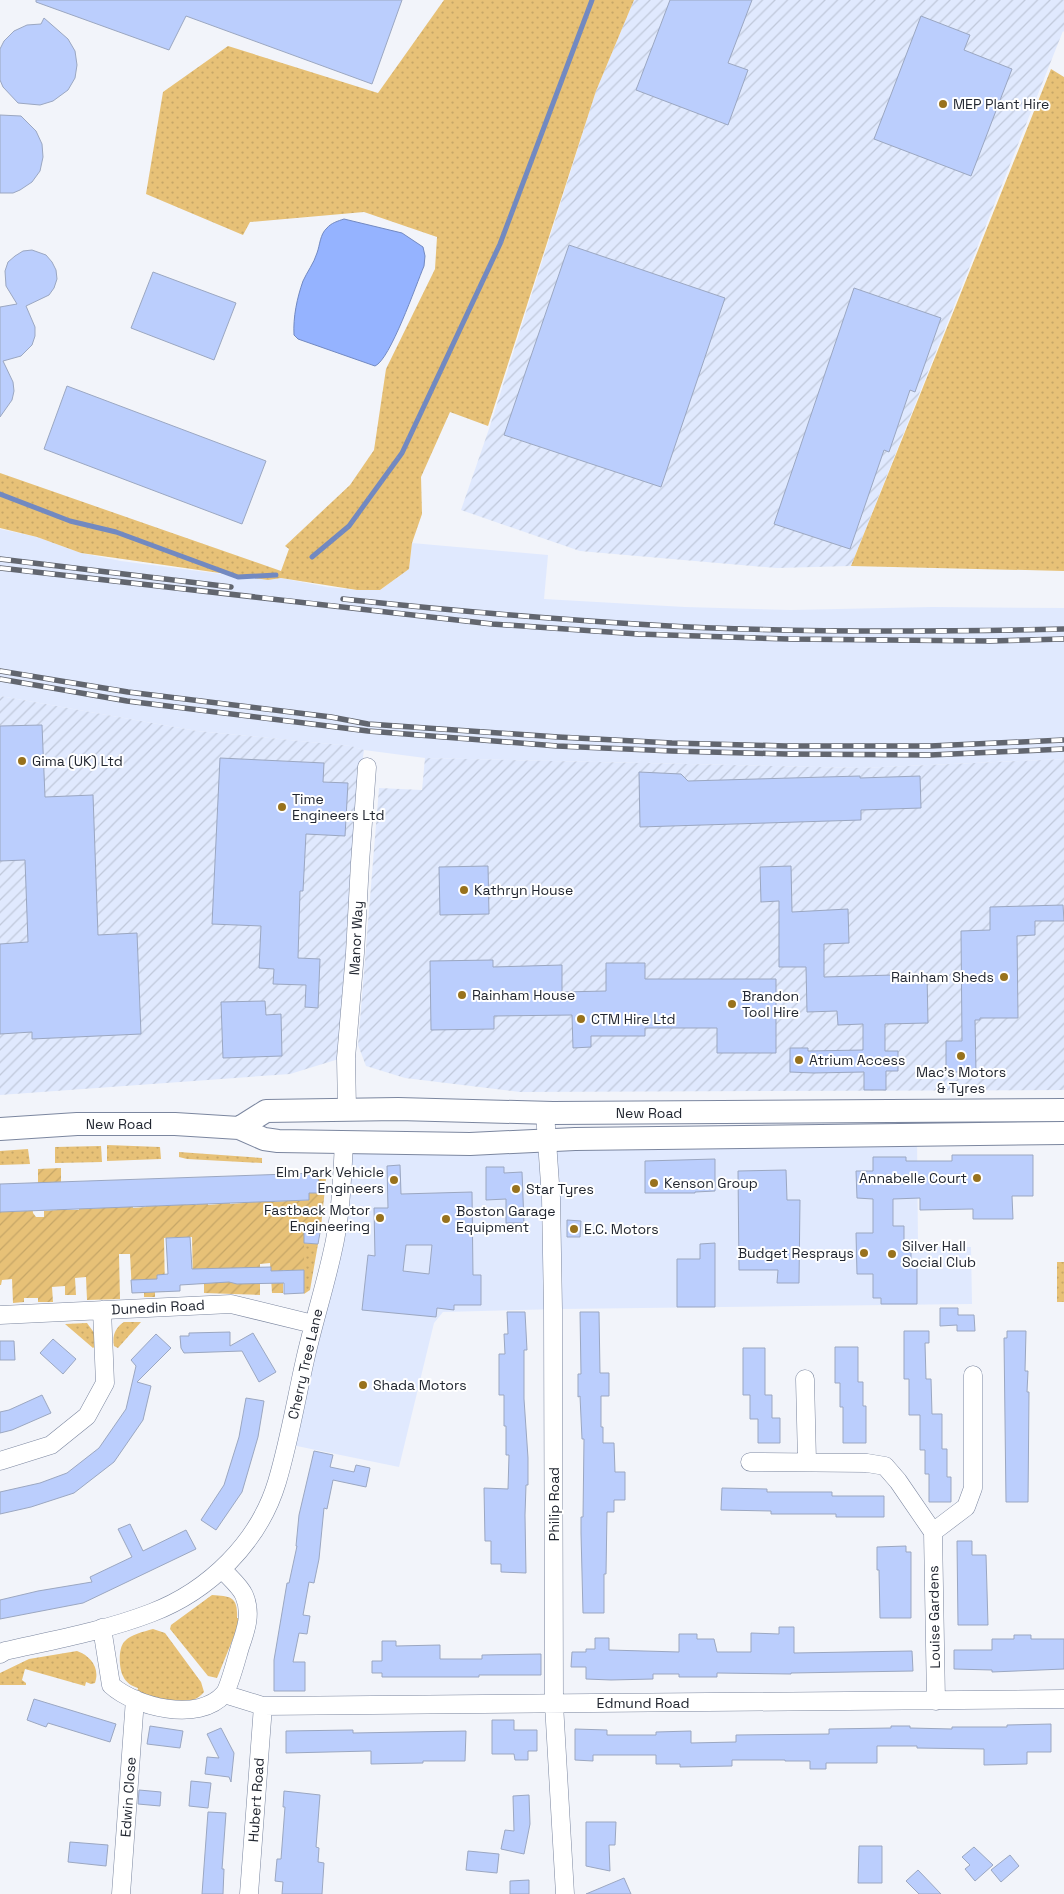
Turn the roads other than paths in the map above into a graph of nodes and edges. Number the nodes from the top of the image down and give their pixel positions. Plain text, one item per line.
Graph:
1 (367, 768) dead end
2 (347, 1109) junction
3 (1064, 1110) edge
4 (545, 1113) junction
5 (239, 1128) junction
6 (0, 1129) edge
7 (1064, 1133) edge
8 (546, 1140) junction
9 (344, 1142) junction
10 (102, 1310) junction
11 (0, 1315) edge
12 (313, 1324) junction
13 (973, 1375) dead end
14 (805, 1379) dead end
15 (0, 1461) edge
16 (750, 1462) dead end
17 (807, 1462) junction
18 (933, 1532) junction
19 (222, 1569) junction
20 (102, 1628) junction
21 (0, 1654) edge
22 (224, 1694) junction
23 (135, 1699) junction
24 (1064, 1699) edge
25 (936, 1701) junction
26 (554, 1704) junction
27 (264, 1706) junction
28 (121, 1894) edge
29 (249, 1894) edge
30 (565, 1894) edge

1 - 2 street, Manor Way
2 - 4 main road, New Road
2 - 5 main road, New Road
2 - 9 main road
3 - 4 main road, New Road
4 - 8 street, Philip Road
5 - 6 main road, New Road
5 - 9 main road, New Road
7 - 8 main road, New Road
8 - 9 main road, New Road
8 - 26 street, Philip Road
9 - 12 street, Cherry Tree Lane
10 - 11 street, Dunedin Road
10 - 12 street, Dunedin Road
10 - 15 street
12 - 19 street, Cherry Tree Lane
13 - 18 street
14 - 17 street
16 - 17 street
17 - 18 street
18 - 25 street, Louise Gardens
19 - 20 street, Cherry Tree Lane
19 - 22 street
20 - 21 street, Cherry Tree Lane
20 - 23 street
22 - 23 street
22 - 27 street, Edmund Road
23 - 28 street, Edwin Close
24 - 25 street, Edmund Road
25 - 26 street, Edmund Road
26 - 27 street, Edmund Road
26 - 30 street, Philip Road
27 - 29 street, Hubert Road

